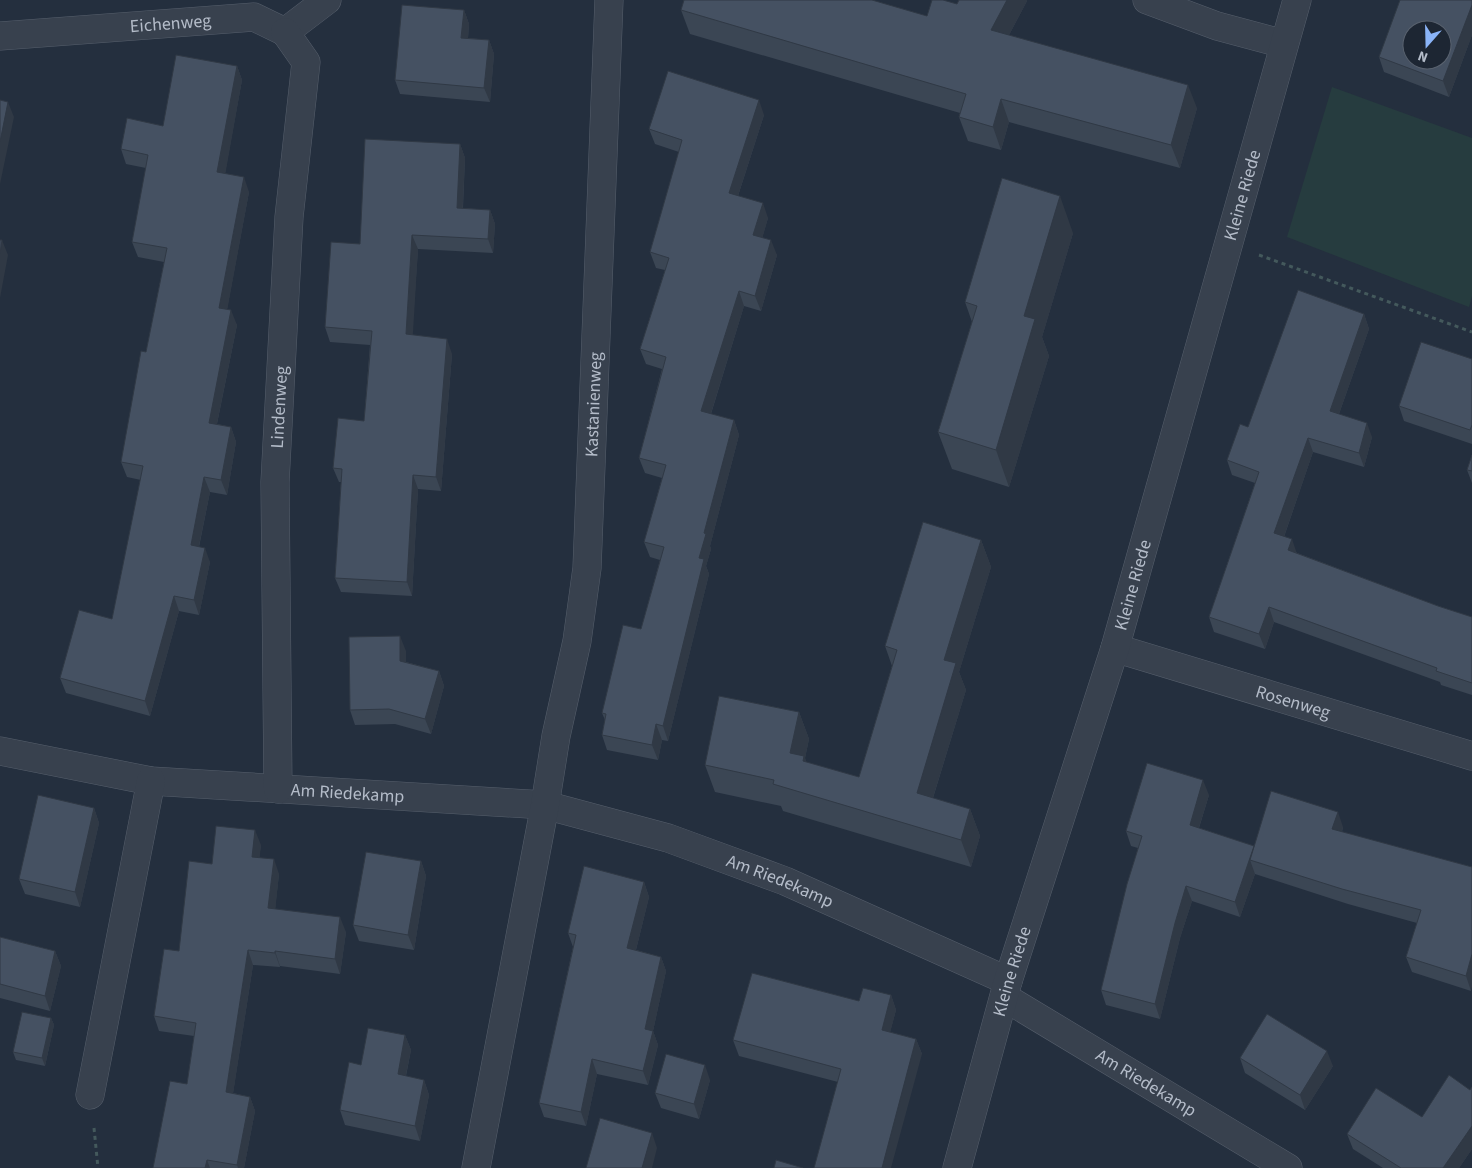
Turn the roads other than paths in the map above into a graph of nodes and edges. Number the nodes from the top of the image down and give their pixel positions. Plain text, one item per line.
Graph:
1 (326, 0) edge
2 (609, 0) edge
3 (1147, 0) edge
4 (1297, 0) edge
5 (285, 32) junction
6 (0, 36) edge
7 (1284, 44) junction
8 (1115, 648) junction
9 (0, 751) edge
10 (1472, 756) edge
11 (151, 781) junction
12 (278, 789) junction
13 (544, 805) junction
14 (1006, 989) junction
15 (90, 1095) road end
16 (476, 1168) edge
17 (958, 1168) edge
18 (1288, 1168) edge

1 - 5 street
2 - 13 street, Kastanienweg
3 - 7 street
4 - 7 street, Kleine Riede
5 - 6 street, Eichenweg
5 - 12 street, Lindenweg
7 - 8 street, Kleine Riede
8 - 10 street, Rosenweg
8 - 14 street, Kleine Riede
9 - 11 street, Am Riedekamp
11 - 12 street, Am Riedekamp
11 - 15 street
12 - 13 street, Am Riedekamp
13 - 14 street, Am Riedekamp
13 - 16 street
14 - 17 street, Kleine Riede
14 - 18 street, Am Riedekamp

